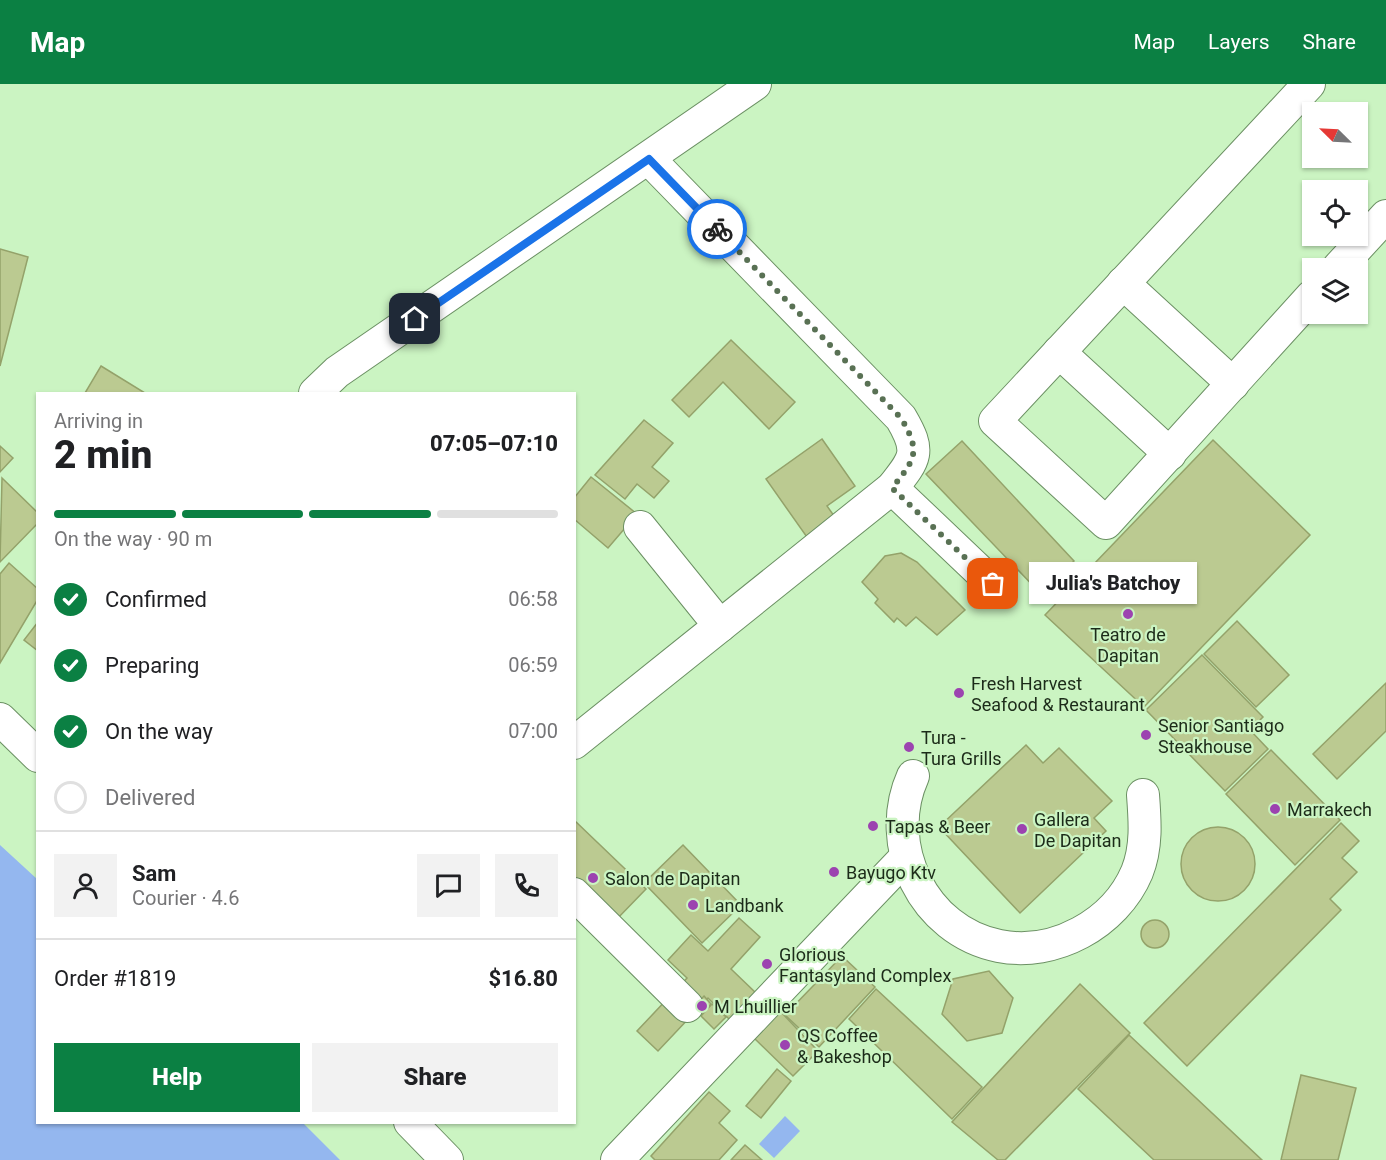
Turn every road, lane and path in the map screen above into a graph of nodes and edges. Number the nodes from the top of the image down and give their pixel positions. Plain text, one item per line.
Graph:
1 (755, 84) edge
2 (1309, 84) edge
3 (649, 159) junction
4 (1386, 216) edge
5 (1347, 258) edge
6 (1123, 284) junction
7 (1302, 307) edge
8 (1059, 352) junction
9 (1233, 384) junction
10 (316, 392) edge
11 (1170, 453) junction
12 (892, 488) junction
13 (640, 527) dead end
14 (993, 584) dead end
15 (720, 626) junction
16 (0, 719) edge
17 (576, 741) edge
18 (36, 754) edge
19 (913, 776) dead end
20 (1143, 795) dead end
21 (905, 858) junction
22 (576, 896) edge
23 (687, 1006) dead end
24 (412, 1124) edge
25 (447, 1160) edge
26 (617, 1160) edge

1 - 3 street
2 - 6 street
3 - 10 street
3 - 12 street
4 - 5 street
6 - 8 street
6 - 9 street
7 - 9 street
8 - 11 street
8 - 11 street
9 - 11 street
12 - 14 street
12 - 15 street
13 - 15 street
15 - 17 street
16 - 18 street
19 - 21 street
20 - 21 street
21 - 26 street
22 - 23 street
24 - 25 street

